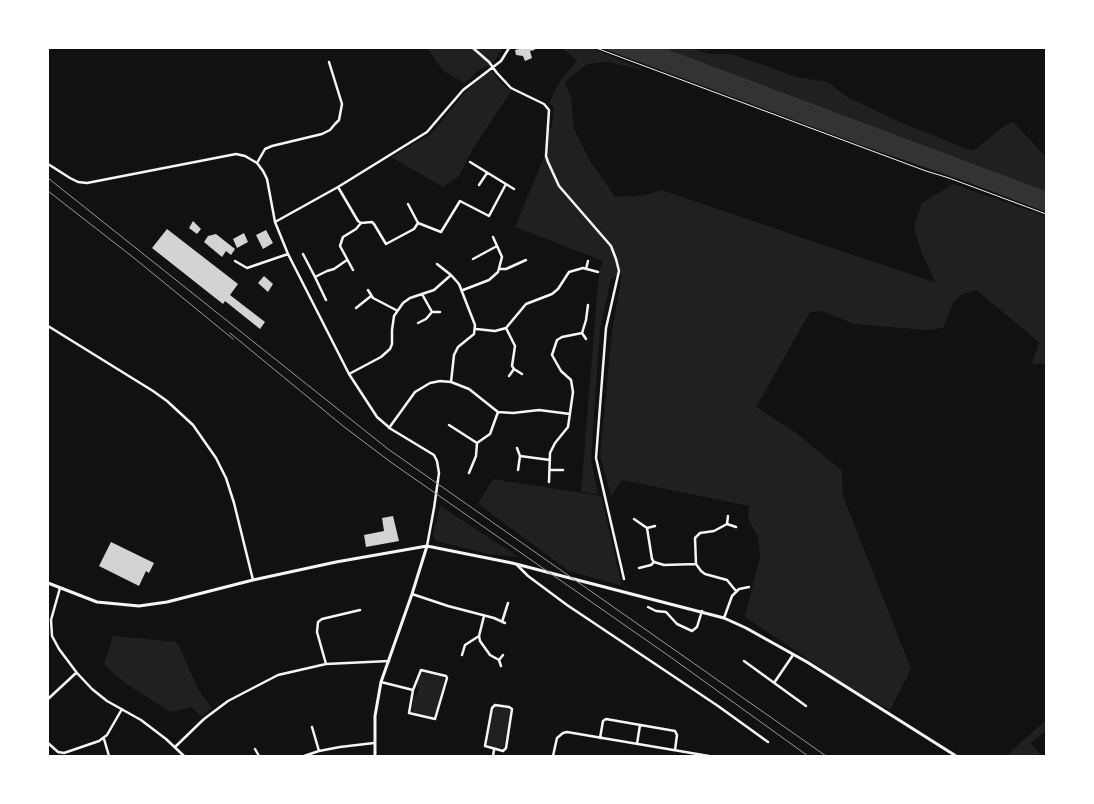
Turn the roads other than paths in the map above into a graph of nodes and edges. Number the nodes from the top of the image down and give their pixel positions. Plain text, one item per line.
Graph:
1 (474, 48) edge
2 (509, 48) edge
3 (329, 62) dead end
4 (492, 67) junction
5 (257, 162) junction
6 (470, 162) dead end
7 (48, 164) edge
8 (487, 173) junction
9 (506, 184) junction
10 (480, 185) dead end
11 (338, 187) junction
12 (514, 188) dead end
13 (408, 204) dead end
14 (275, 222) junction
15 (361, 223) junction
16 (418, 223) junction
17 (493, 237) dead end
18 (497, 246) junction
19 (288, 254) junction
20 (303, 254) dead end
21 (473, 259) dead end
22 (348, 260) junction
23 (526, 260) dead end
24 (235, 261) dead end
25 (588, 261) dead end
26 (437, 264) dead end
27 (499, 269) junction
28 (586, 269) junction
29 (353, 270) dead end
30 (598, 272) dead end
31 (451, 275) junction
32 (315, 277) junction
33 (368, 290) dead end
34 (463, 290) junction
35 (422, 294) junction
36 (371, 296) junction
37 (326, 300) dead end
38 (588, 305) dead end
39 (356, 308) dead end
40 (397, 310) junction
41 (432, 312) junction
42 (440, 312) dead end
43 (418, 323) dead end
44 (48, 326) edge
45 (506, 328) junction
46 (476, 329) junction
47 (582, 333) junction
48 (586, 339) dead end
49 (514, 369) junction
50 (349, 374) junction
51 (522, 374) dead end
52 (509, 376) dead end
53 (451, 382) junction
54 (498, 412) junction
55 (570, 414) junction
56 (449, 425) dead end
57 (389, 428) junction
58 (477, 443) junction
59 (517, 448) dead end
60 (520, 456) junction
61 (550, 460) junction
62 (518, 470) dead end
63 (551, 470) junction
64 (563, 470) dead end
65 (469, 473) dead end
66 (549, 482) dead end
67 (728, 516) dead end
68 (634, 519) dead end
69 (727, 524) junction
70 (654, 526) dead end
71 (647, 528) junction
72 (736, 528) dead end
73 (427, 546) junction
74 (654, 562) junction
75 (514, 564) junction
76 (696, 564) junction
77 (639, 568) dead end
78 (624, 579) dead end
79 (253, 580) junction
80 (48, 583) edge
81 (749, 587) dead end
82 (60, 588) junction
83 (736, 591) junction
84 (412, 594) junction
85 (508, 603) dead end
86 (648, 607) dead end
87 (360, 610) dead end
88 (702, 611) junction
89 (484, 616) junction
90 (724, 618) junction
91 (52, 636) junction
92 (479, 636) junction
93 (48, 637) edge
94 (793, 654) junction
95 (462, 655) dead end
96 (503, 655) dead end
97 (498, 660) junction
98 (389, 661) junction
99 (744, 661) dead end
100 (326, 664) junction
101 (500, 666) dead end
102 (77, 673) junction
103 (381, 682) junction
104 (774, 683) junction
105 (413, 690) junction
106 (48, 699) edge
107 (806, 706) dead end
108 (122, 710) junction
109 (640, 725) junction
110 (312, 727) dead end
111 (600, 738) junction
112 (104, 739) junction
113 (768, 742) dead end
114 (48, 743) edge
115 (374, 743) junction
116 (637, 744) junction
117 (175, 747) junction
118 (255, 750) dead end
119 (494, 750) junction
120 (675, 750) junction
121 (319, 751) junction
122 (109, 756) edge
123 (184, 756) edge
124 (259, 756) edge
125 (304, 756) edge
126 (375, 756) edge
127 (493, 756) edge
128 (553, 756) edge
129 (709, 756) edge
130 (956, 756) edge

1 - 4 street
2 - 4 street
3 - 5 street
4 - 11 street
4 - 78 street
5 - 7 street
5 - 14 street
6 - 8 street
8 - 9 street
8 - 10 street
9 - 12 street
9 - 16 street
11 - 14 street
11 - 15 street
13 - 16 street
14 - 19 street
15 - 16 street
15 - 22 street
17 - 18 street
18 - 21 street
18 - 27 street
19 - 24 street
19 - 50 street
20 - 32 street
22 - 29 street
22 - 32 street
23 - 27 street
25 - 28 street
26 - 31 street
27 - 34 street
28 - 30 street
28 - 45 street
31 - 34 street
31 - 35 street
32 - 37 street
33 - 36 street
34 - 46 street
35 - 40 street
35 - 41 street
36 - 39 street
36 - 40 street
38 - 47 street
40 - 50 street
41 - 42 street
41 - 43 street
44 - 79 street
45 - 46 street
45 - 49 street
46 - 53 street
47 - 48 street
47 - 55 street
49 - 51 street
49 - 52 street
50 - 57 street
53 - 54 street
53 - 57 street
54 - 55 street
54 - 58 street
55 - 61 street
56 - 58 street
57 - 73 street
58 - 65 street
59 - 60 street
60 - 61 street
60 - 62 street
61 - 63 street
63 - 64 street
63 - 66 street
67 - 69 street
68 - 71 street
69 - 72 street
69 - 76 street
70 - 71 street
71 - 74 street
73 - 75 street
73 - 79 street
73 - 84 street
74 - 76 street
74 - 77 street
75 - 88 street
75 - 113 street
76 - 83 street
79 - 82 street
80 - 82 street
81 - 83 street
82 - 91 street
83 - 90 street
84 - 89 street
84 - 98 street
85 - 89 street
86 - 88 street
87 - 100 street
88 - 90 street
89 - 92 street
90 - 94 street
91 - 93 street
91 - 102 street
92 - 95 street
92 - 97 street
94 - 104 street
94 - 130 street
96 - 97 street
97 - 101 street
98 - 100 street
98 - 103 street
99 - 104 street
100 - 117 street
102 - 106 street
102 - 108 street
103 - 105 street
103 - 115 street
104 - 107 street
105 - 105 street
108 - 112 street
108 - 117 street
109 - 111 street
109 - 116 street
109 - 120 street
110 - 121 street
111 - 116 street
111 - 128 street
112 - 114 street
112 - 122 street
115 - 121 street
115 - 126 street
116 - 120 street
117 - 123 street
118 - 124 street
119 - 119 street
119 - 127 street
120 - 129 street
121 - 125 street

